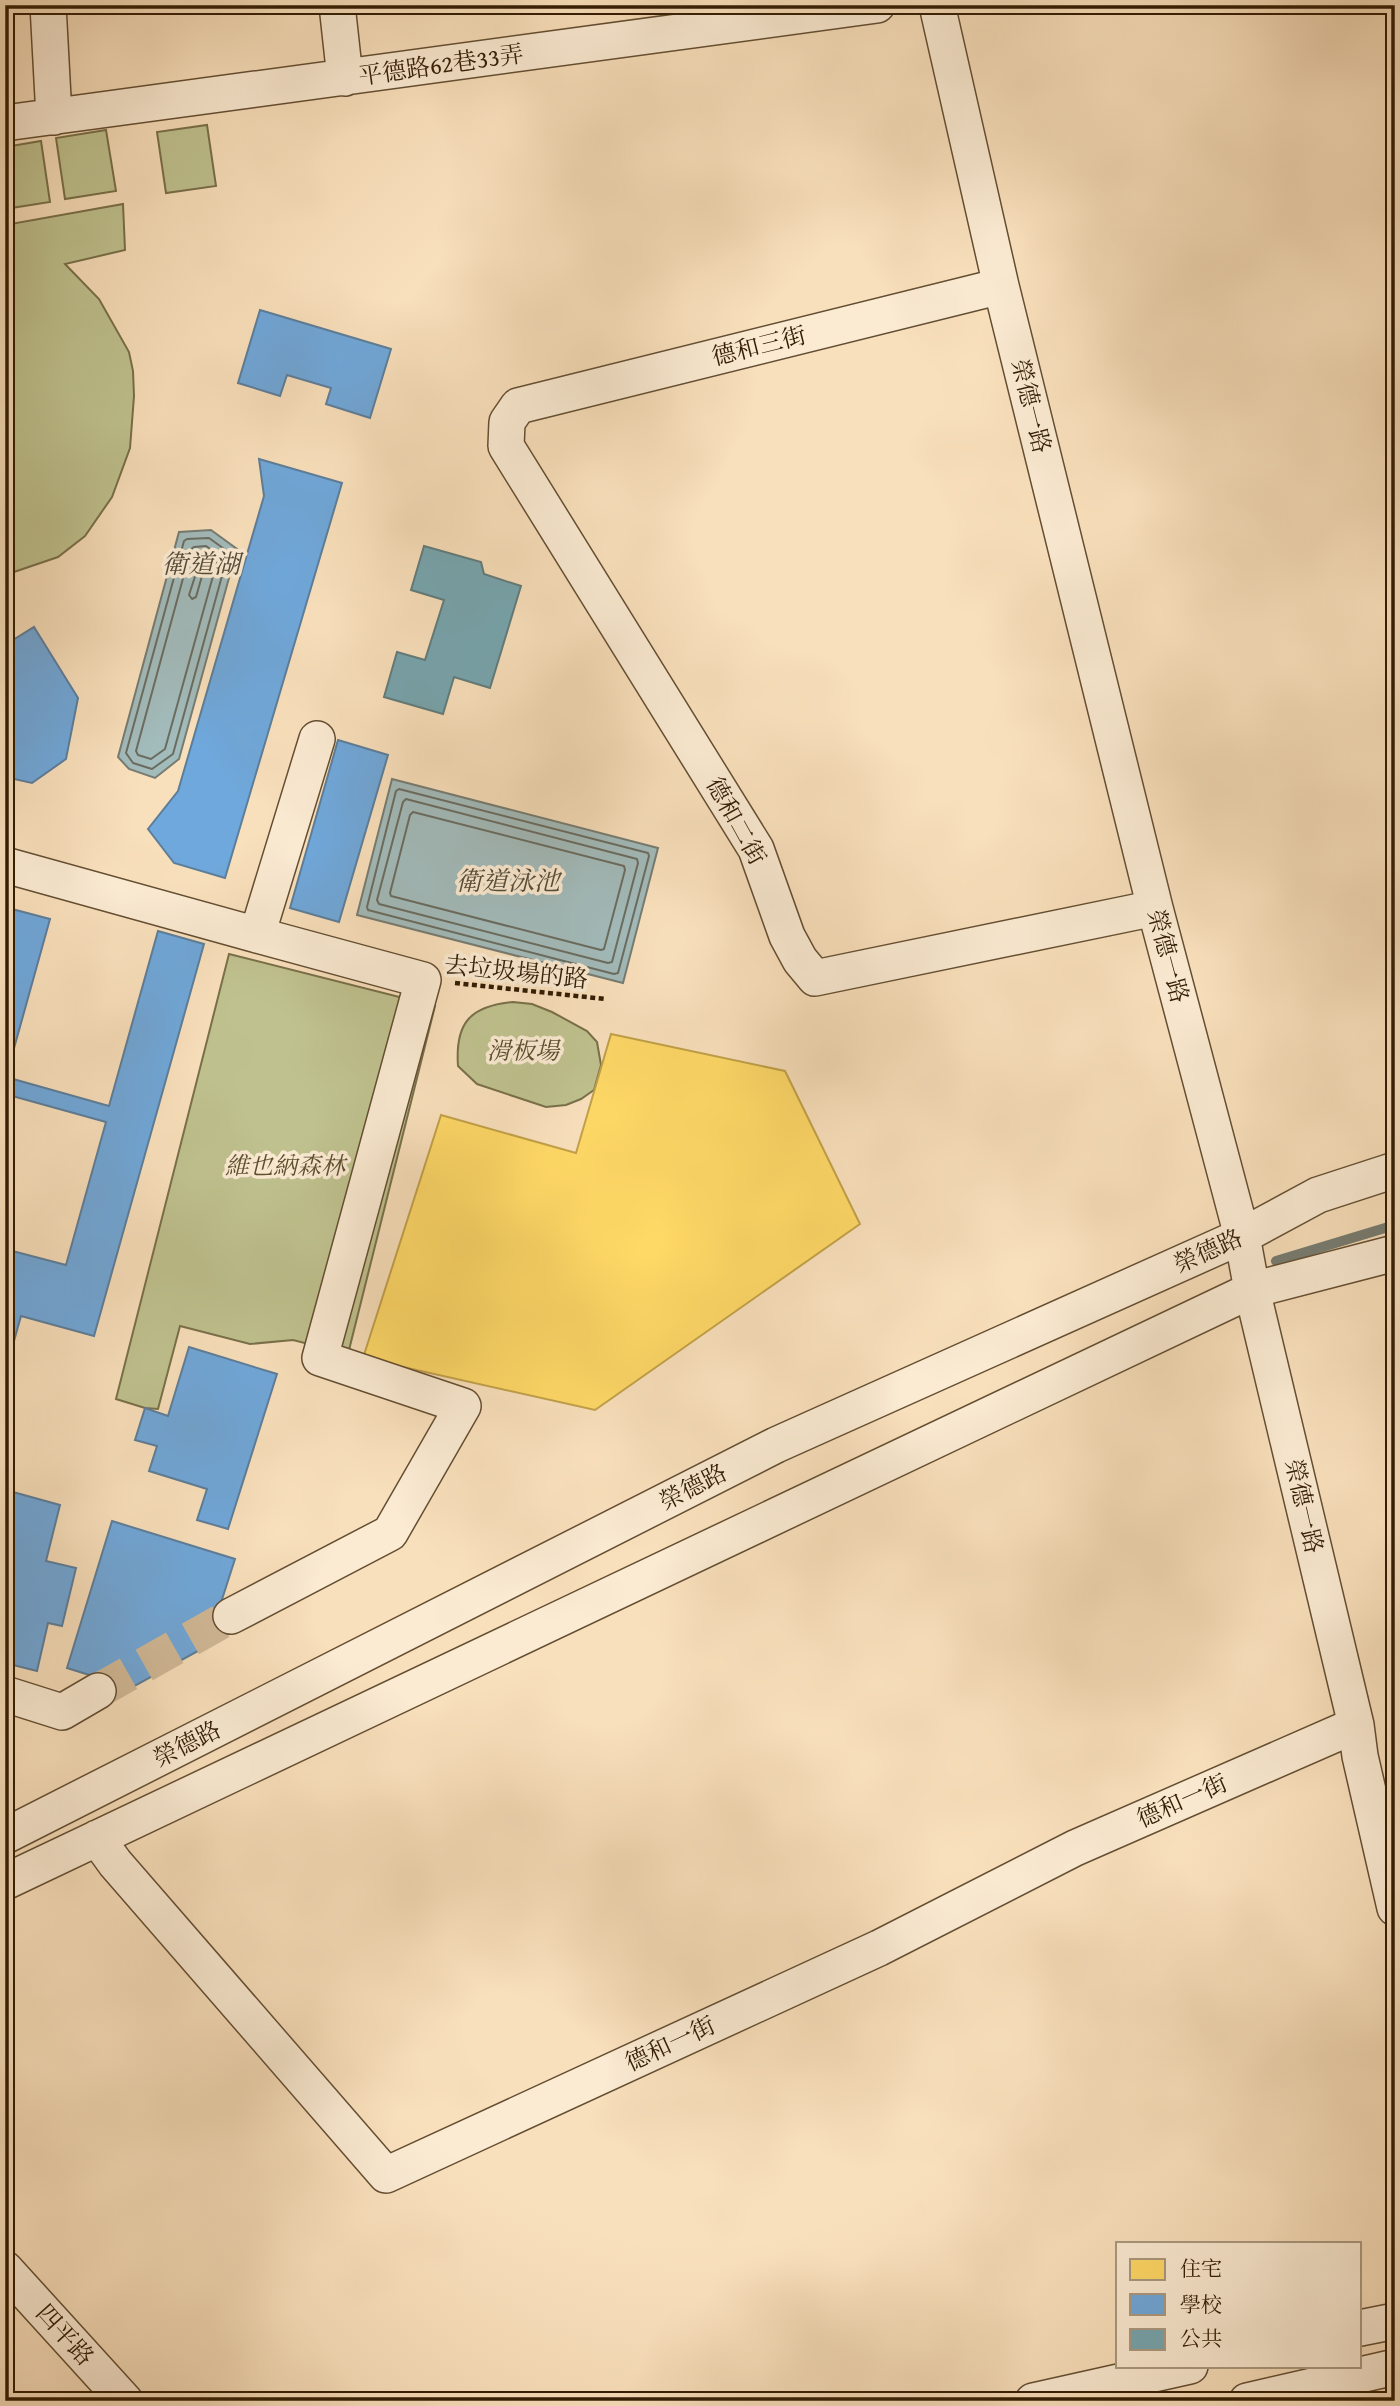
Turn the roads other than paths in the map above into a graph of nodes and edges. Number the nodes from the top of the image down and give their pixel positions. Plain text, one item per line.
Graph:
1 (48, 5) edge
2 (337, 5) edge
3 (877, 5) edge
4 (937, 5) edge
5 (345, 78) junction
6 (54, 117) junction
7 (5, 123) edge
8 (1001, 286) junction
9 (518, 406) joint
10 (317, 739) dead end
11 (5, 864) edge
12 (1155, 908) junction
13 (257, 935) junction
14 (1395, 1170) edge
15 (1242, 1236) junction
16 (1395, 1253) edge
17 (1252, 1290) junction
18 (230, 1616) tunnel mouth
19 (99, 1691) tunnel mouth
20 (5, 1694) edge
21 (1356, 1725) junction
22 (5, 1836) edge
23 (97, 1838) junction
24 (5, 1882) edge
25 (1395, 1908) edge
26 (5, 2269) edge
27 (1395, 2321) edge
28 (1362, 2328) edge
29 (1395, 2367) edge
30 (1182, 2368) edge
31 (125, 2401) edge
32 (1033, 2401) edge
33 (1247, 2401) edge

1 - 6 street
2 - 5 street
3 - 5 street, 平德路62巷33弄
4 - 8 street, 榮德一路
5 - 6 street, 平德路62巷33弄
6 - 7 street, 平德路62巷33弄
8 - 9 street, 德和三街
8 - 12 street, 榮德一路
9 - 12 street, 德和二街
10 - 13 street
11 - 13 street
12 - 15 street, 榮德一路
13 - 18 street
14 - 15 street, 榮德路
15 - 17 street, 榮德一路
15 - 22 street, 榮德路
16 - 17 street, 榮德路
17 - 21 street, 榮德一路
17 - 23 street, 榮德路
19 - 20 street
21 - 23 street, 德和一街
21 - 25 street, 榮德一路
23 - 24 street, 榮德路
26 - 31 street, 四平路
27 - 28 street
29 - 33 street
30 - 32 street

